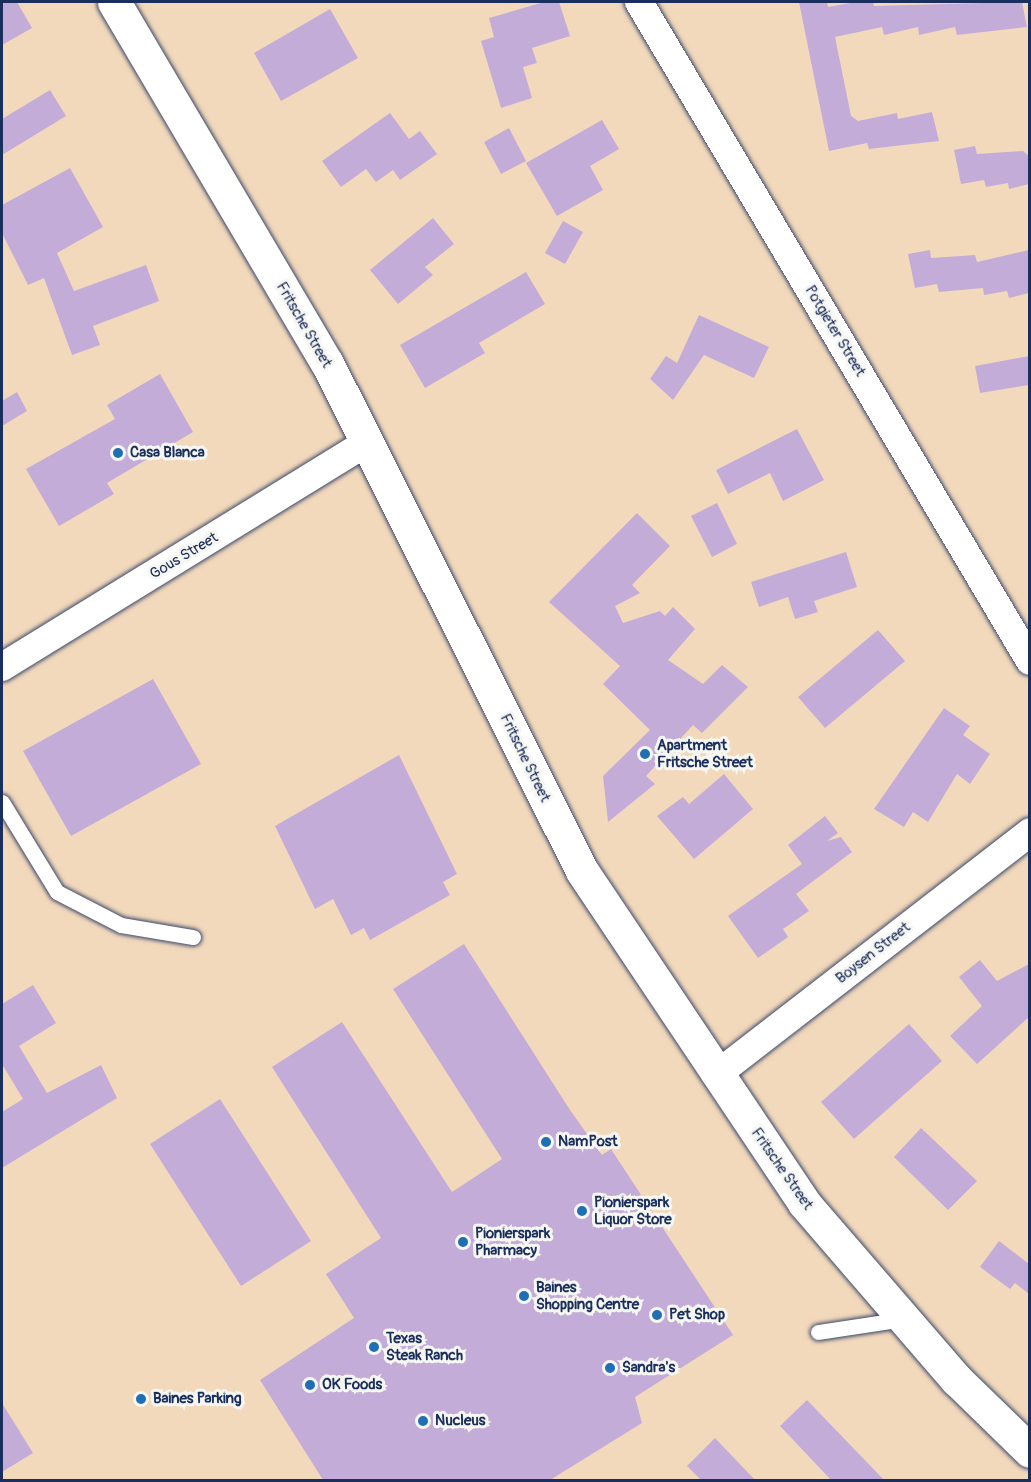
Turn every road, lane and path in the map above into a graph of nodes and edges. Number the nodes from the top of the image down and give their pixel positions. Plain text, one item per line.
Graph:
1 (114, 2) edge
2 (639, 2) edge
3 (366, 443) junction
4 (1029, 661) edge
5 (2, 667) edge
6 (2, 802) edge
7 (1029, 832) edge
8 (193, 937) dead end
9 (716, 1075) junction
10 (904, 1319) junction
11 (818, 1332) dead end
12 (1029, 1451) edge

1 - 3 street, Fritsche Street
2 - 4 street, Potgieter Street
3 - 5 street, Gous Street
3 - 9 street, Fritsche Street
6 - 8 lane
7 - 9 street, Boysen Street
9 - 10 street, Fritsche Street
10 - 11 lane
10 - 12 street, Fritsche Street

